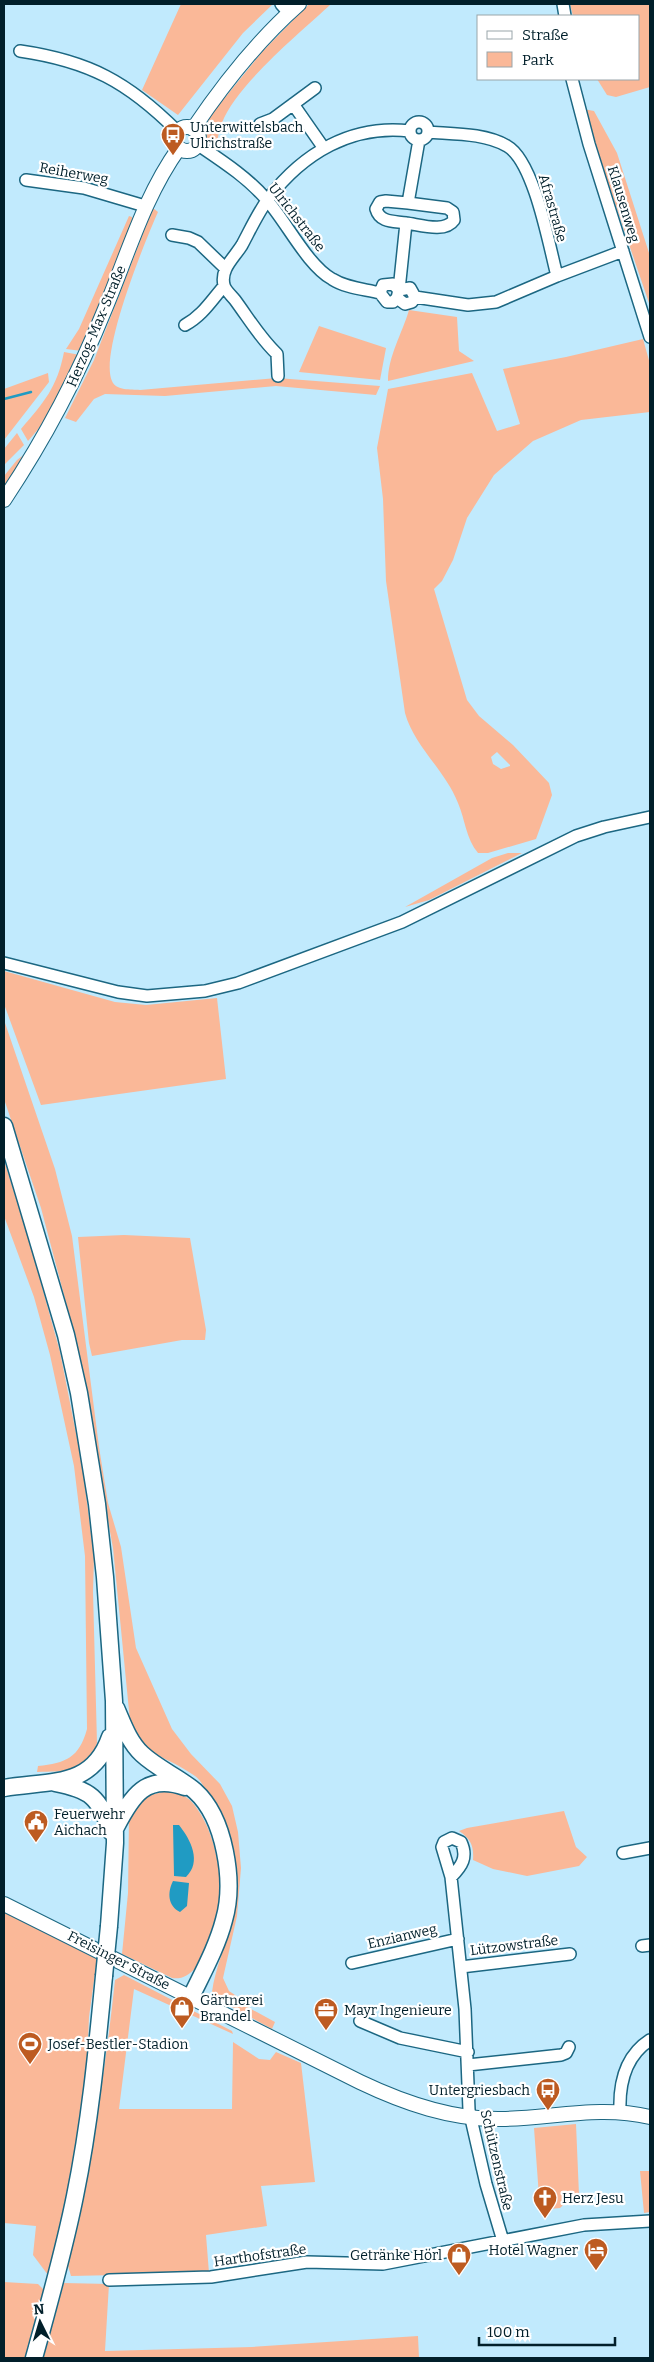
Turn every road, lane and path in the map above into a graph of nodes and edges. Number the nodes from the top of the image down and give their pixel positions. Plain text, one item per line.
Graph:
1 (290, 7) edge
2 (20, 51) dead end
3 (572, 80) edge
4 (315, 88) dead end
5 (293, 104) junction
6 (260, 124) dead end
7 (193, 128) junction
8 (177, 131) junction
9 (410, 131) junction
10 (428, 132) junction
11 (419, 140) junction
12 (197, 144) junction
13 (323, 147) junction
14 (179, 148) junction
15 (26, 180) dead end
16 (267, 200) junction
17 (408, 203) junction
18 (145, 206) junction
19 (406, 223) junction
20 (172, 236) dead end
21 (623, 251) junction
22 (225, 268) junction
23 (557, 276) junction
24 (224, 286) junction
25 (398, 294) junction
26 (184, 326) dead end
27 (650, 336) edge
28 (278, 376) dead end
29 (4, 500) edge
30 (650, 817) edge
31 (4, 963) edge
32 (4, 1126) edge
33 (114, 1701) junction
34 (114, 1726) junction
35 (49, 1782) junction
36 (4, 1788) edge
37 (196, 1792) junction
38 (115, 1836) junction
39 (650, 1848) edge
40 (623, 1853) dead end
41 (451, 1877) dead end
42 (4, 1904) edge
43 (458, 1939) junction
44 (570, 1954) dead end
45 (352, 1963) dead end
46 (461, 1967) junction
47 (191, 1997) junction
48 (360, 2021) dead end
49 (650, 2040) edge
50 (569, 2047) dead end
51 (468, 2052) junction
52 (468, 2065) junction
53 (620, 2112) junction
54 (470, 2117) junction
55 (650, 2117) edge
56 (650, 2221) edge
57 (503, 2241) junction
58 (110, 2280) dead end
59 (34, 2358) edge

1 - 7 main road
2 - 8 street
3 - 21 street, Klausenweg
4 - 5 street
5 - 6 street
5 - 13 street
7 - 8 main road
7 - 12 main road
8 - 14 main road
9 - 10 street, Afrastraße
9 - 11 street
9 - 13 street, Afrastraße
10 - 11 street
10 - 23 street, Afrastraße
11 - 17 street
12 - 14 main road
12 - 16 street, Ulrichstraße
13 - 16 street, Afrastraße
14 - 18 main road, Herzog-Max-Straße
15 - 18 street, Reiherweg
16 - 22 street, Afrastraße
16 - 25 street, Ulrichstraße
17 - 19 street
17 - 19 street
18 - 29 main road, Herzog-Max-Straße
19 - 25 street
20 - 22 street
21 - 23 street, Ulrichstraße
21 - 27 street, Klausenweg
22 - 24 street
23 - 25 street, Ulrichstraße
24 - 26 street
24 - 28 street
30 - 31 street
32 - 33 highway
33 - 34 highway
33 - 37 highway
34 - 35 highway
34 - 38 highway
35 - 36 highway
35 - 38 highway
37 - 38 highway
37 - 47 highway
38 - 59 highway, bridge
39 - 40 street
41 - 43 street, Schützenstraße
42 - 47 main road, Freisinger Straße
43 - 45 street, Enzianweg
43 - 46 street, Schützenstraße
44 - 46 street, Lützowstraße
46 - 51 street, Schützenstraße
47 - 54 main road, Freisinger Straße
48 - 51 street
49 - 53 street
50 - 52 street
51 - 52 street, Schützenstraße
52 - 54 street, Schützenstraße
53 - 54 main road, Freisinger Straße
53 - 55 main road, Freisinger Straße
54 - 57 street, Schützenstraße
56 - 57 street, Harthofstraße
57 - 58 street, Harthofstraße

